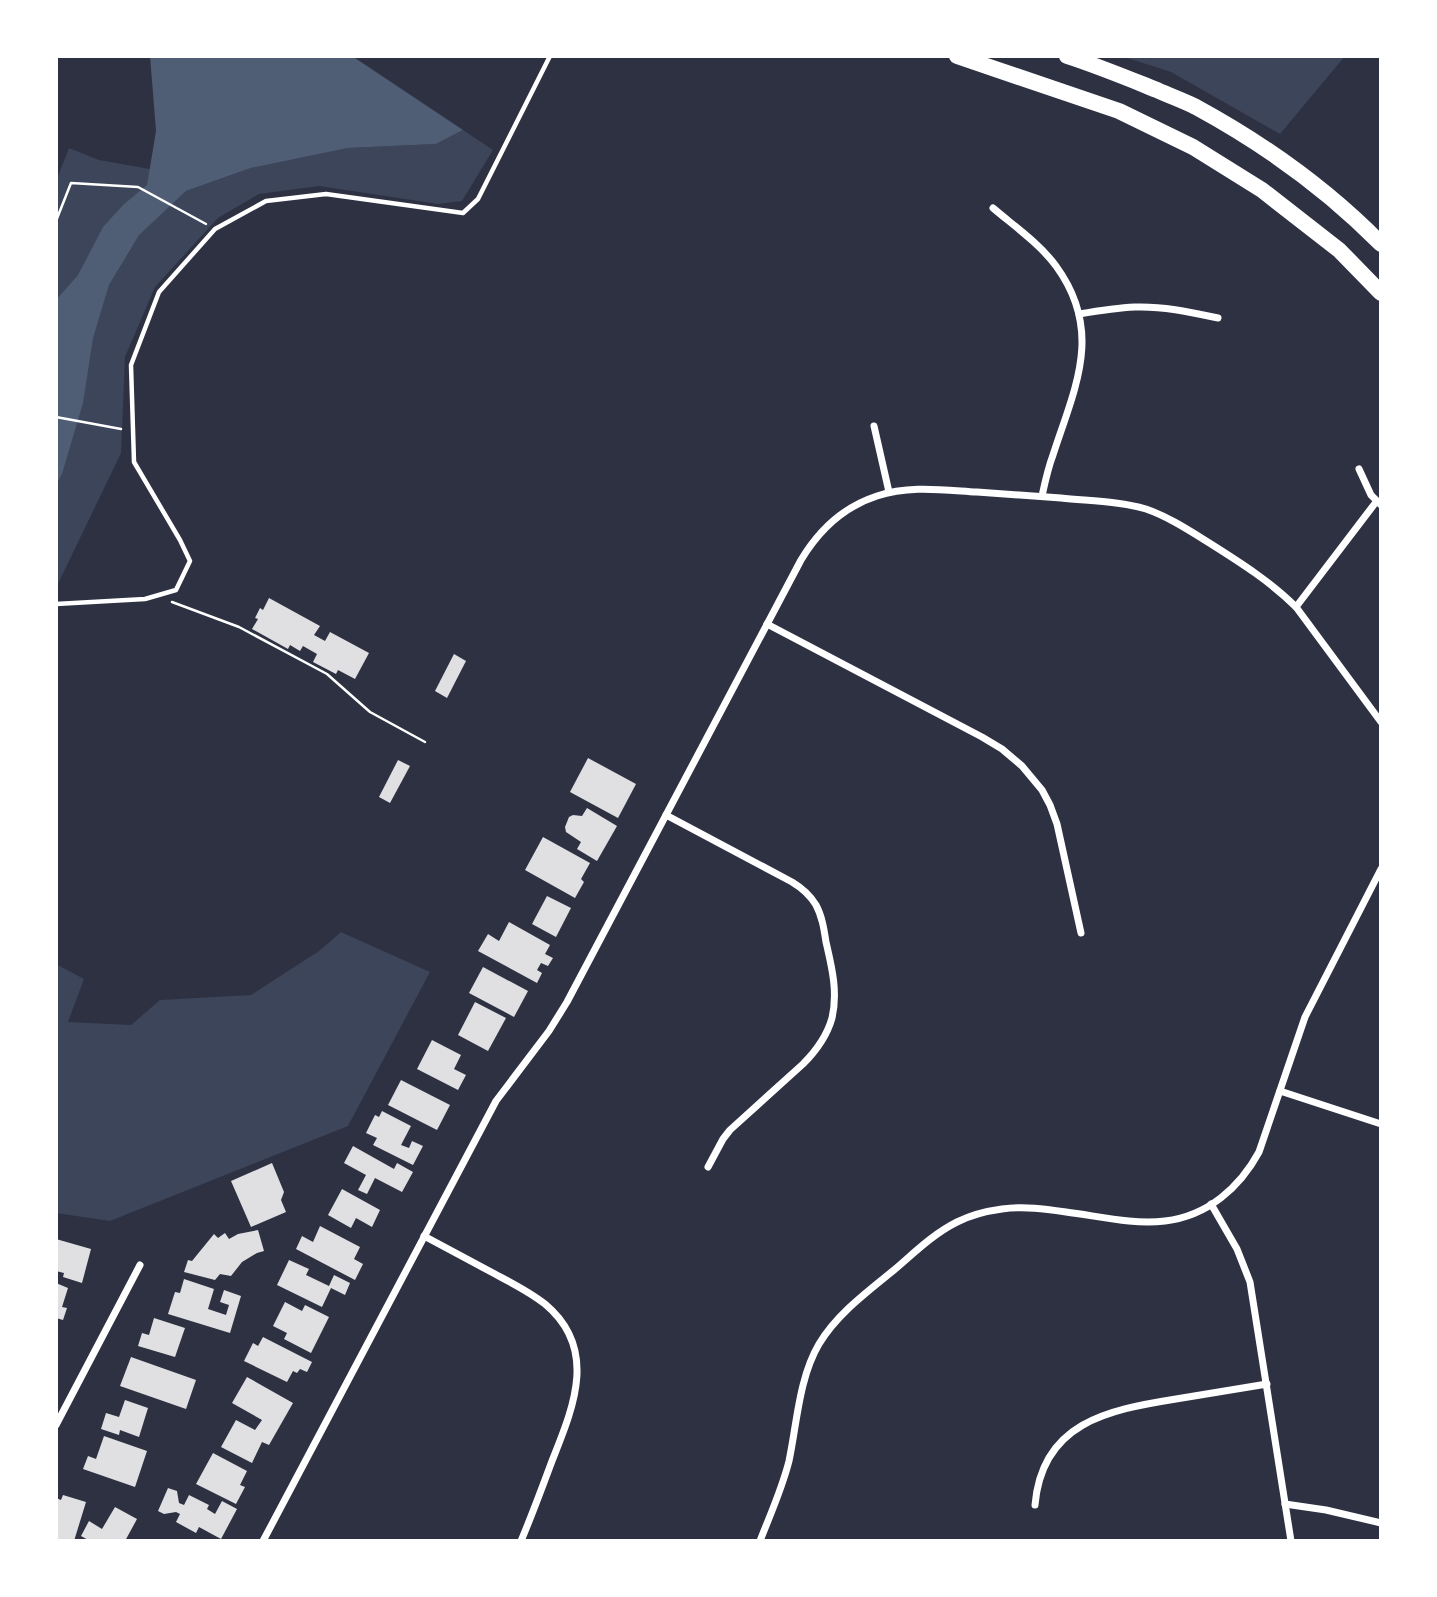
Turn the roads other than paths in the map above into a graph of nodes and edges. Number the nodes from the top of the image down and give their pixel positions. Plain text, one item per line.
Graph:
1 (550, 56) edge
2 (957, 56) edge
3 (1067, 56) edge
4 (993, 208) dead end
5 (1381, 244) edge
6 (1381, 293) edge
7 (1079, 314) junction
8 (1218, 318) dead end
9 (874, 426) dead end
10 (1359, 470) dead end
11 (889, 492) junction
12 (1042, 496) junction
13 (1379, 504) edge
14 (56, 604) edge
15 (1296, 607) junction
16 (767, 624) junction
17 (1381, 722) edge
18 (666, 815) junction
19 (1381, 869) edge
20 (1082, 933) dead end
21 (1280, 1091) junction
22 (1381, 1124) edge
23 (708, 1167) dead end
24 (1211, 1204) junction
25 (424, 1236) junction
26 (140, 1265) dead end
27 (1267, 1384) junction
28 (56, 1425) edge
29 (1286, 1504) junction
30 (1035, 1505) dead end
31 (1381, 1522) edge
32 (263, 1541) edge
33 (522, 1541) edge
34 (760, 1541) edge
35 (1291, 1541) edge

1 - 14 lane
2 - 6 highway
3 - 5 highway
4 - 7 street
7 - 8 street
7 - 12 street
9 - 11 street
10 - 13 street
11 - 12 street
11 - 16 street
12 - 15 street
13 - 15 street
15 - 17 street
16 - 18 street
16 - 20 street
18 - 23 street
18 - 25 street
19 - 21 street
21 - 22 street
21 - 24 street
24 - 27 street
24 - 34 street
25 - 32 street
25 - 33 street
26 - 28 street
27 - 29 street
27 - 30 street
29 - 31 street
29 - 35 street

